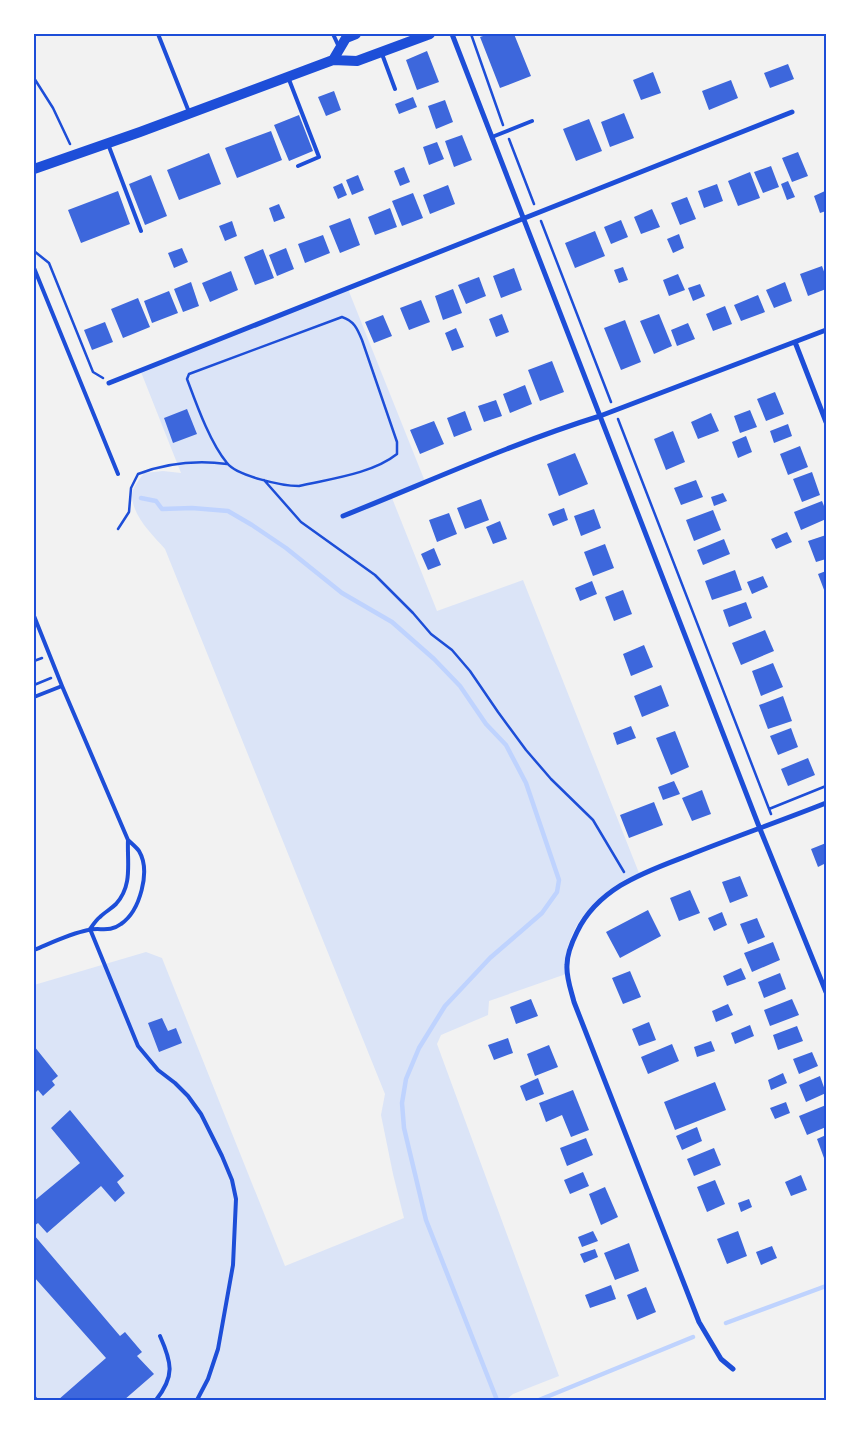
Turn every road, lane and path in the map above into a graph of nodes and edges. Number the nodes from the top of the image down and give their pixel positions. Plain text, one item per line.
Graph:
1 (158, 34) edge
2 (333, 34) edge
3 (356, 34) edge
4 (430, 34) edge
5 (452, 34) edge
6 (471, 34) edge
7 (339, 49) junction
8 (381, 52) junction
9 (333, 60) junction
10 (288, 77) junction
11 (34, 78) edge
12 (395, 89) dead end
13 (792, 112) dead end
14 (190, 114) junction
15 (532, 121) dead end
16 (506, 131) junction
17 (492, 137) junction
18 (107, 143) junction
19 (75, 154) junction
20 (298, 166) dead end
21 (34, 169) edge
22 (538, 212) junction
23 (524, 218) junction
24 (141, 230) dead end
25 (34, 251) edge
26 (34, 268) edge
27 (826, 330) edge
28 (795, 342) junction
29 (109, 382) joint
30 (615, 410) junction
31 (600, 416) junction
32 (826, 422) edge
33 (228, 464) junction
34 (118, 474) dead end
35 (264, 480) junction
36 (343, 516) dead end
37 (118, 529) dead end
38 (34, 616) edge
39 (58, 676) junction
40 (34, 685) edge
41 (62, 686) junction
42 (34, 696) edge
43 (826, 786) edge
44 (826, 803) edge
45 (769, 808) junction
46 (775, 823) junction
47 (760, 828) junction
48 (128, 840) junction
49 (629, 880) junction
50 (90, 929) junction
51 (34, 950) edge
52 (826, 992) edge
53 (160, 1336) dead end
54 (733, 1369) dead end
55 (34, 1396) edge
56 (38, 1400) edge
57 (156, 1400) edge
58 (197, 1400) edge

1 - 14 lane
2 - 7 lane
3 - 7 main road
4 - 8 main road
5 - 17 street
6 - 16 path
7 - 9 main road
8 - 9 main road
8 - 12 lane
9 - 10 main road
10 - 14 main road
10 - 20 lane
11 - 19 path
13 - 22 street
14 - 18 main road
15 - 16 lane
16 - 17 lane
16 - 22 path
17 - 23 street
18 - 19 main road
18 - 24 lane
19 - 21 main road
22 - 23 street
22 - 30 path
23 - 29 street
23 - 31 street
25 - 29 path
26 - 34 lane
27 - 28 street
28 - 30 street
28 - 32 street
30 - 31 street
30 - 45 path
31 - 36 street
31 - 47 street
33 - 35 path
33 - 35 path
33 - 37 path
35 - 49 path
38 - 39 lane
39 - 40 path
39 - 41 lane
41 - 42 lane
41 - 48 lane
43 - 45 path
44 - 46 street
45 - 46 path
46 - 47 street
47 - 49 street
47 - 52 street
48 - 50 lane
48 - 50 lane
49 - 54 street
50 - 51 lane
50 - 58 lane
53 - 57 lane
55 - 56 path

